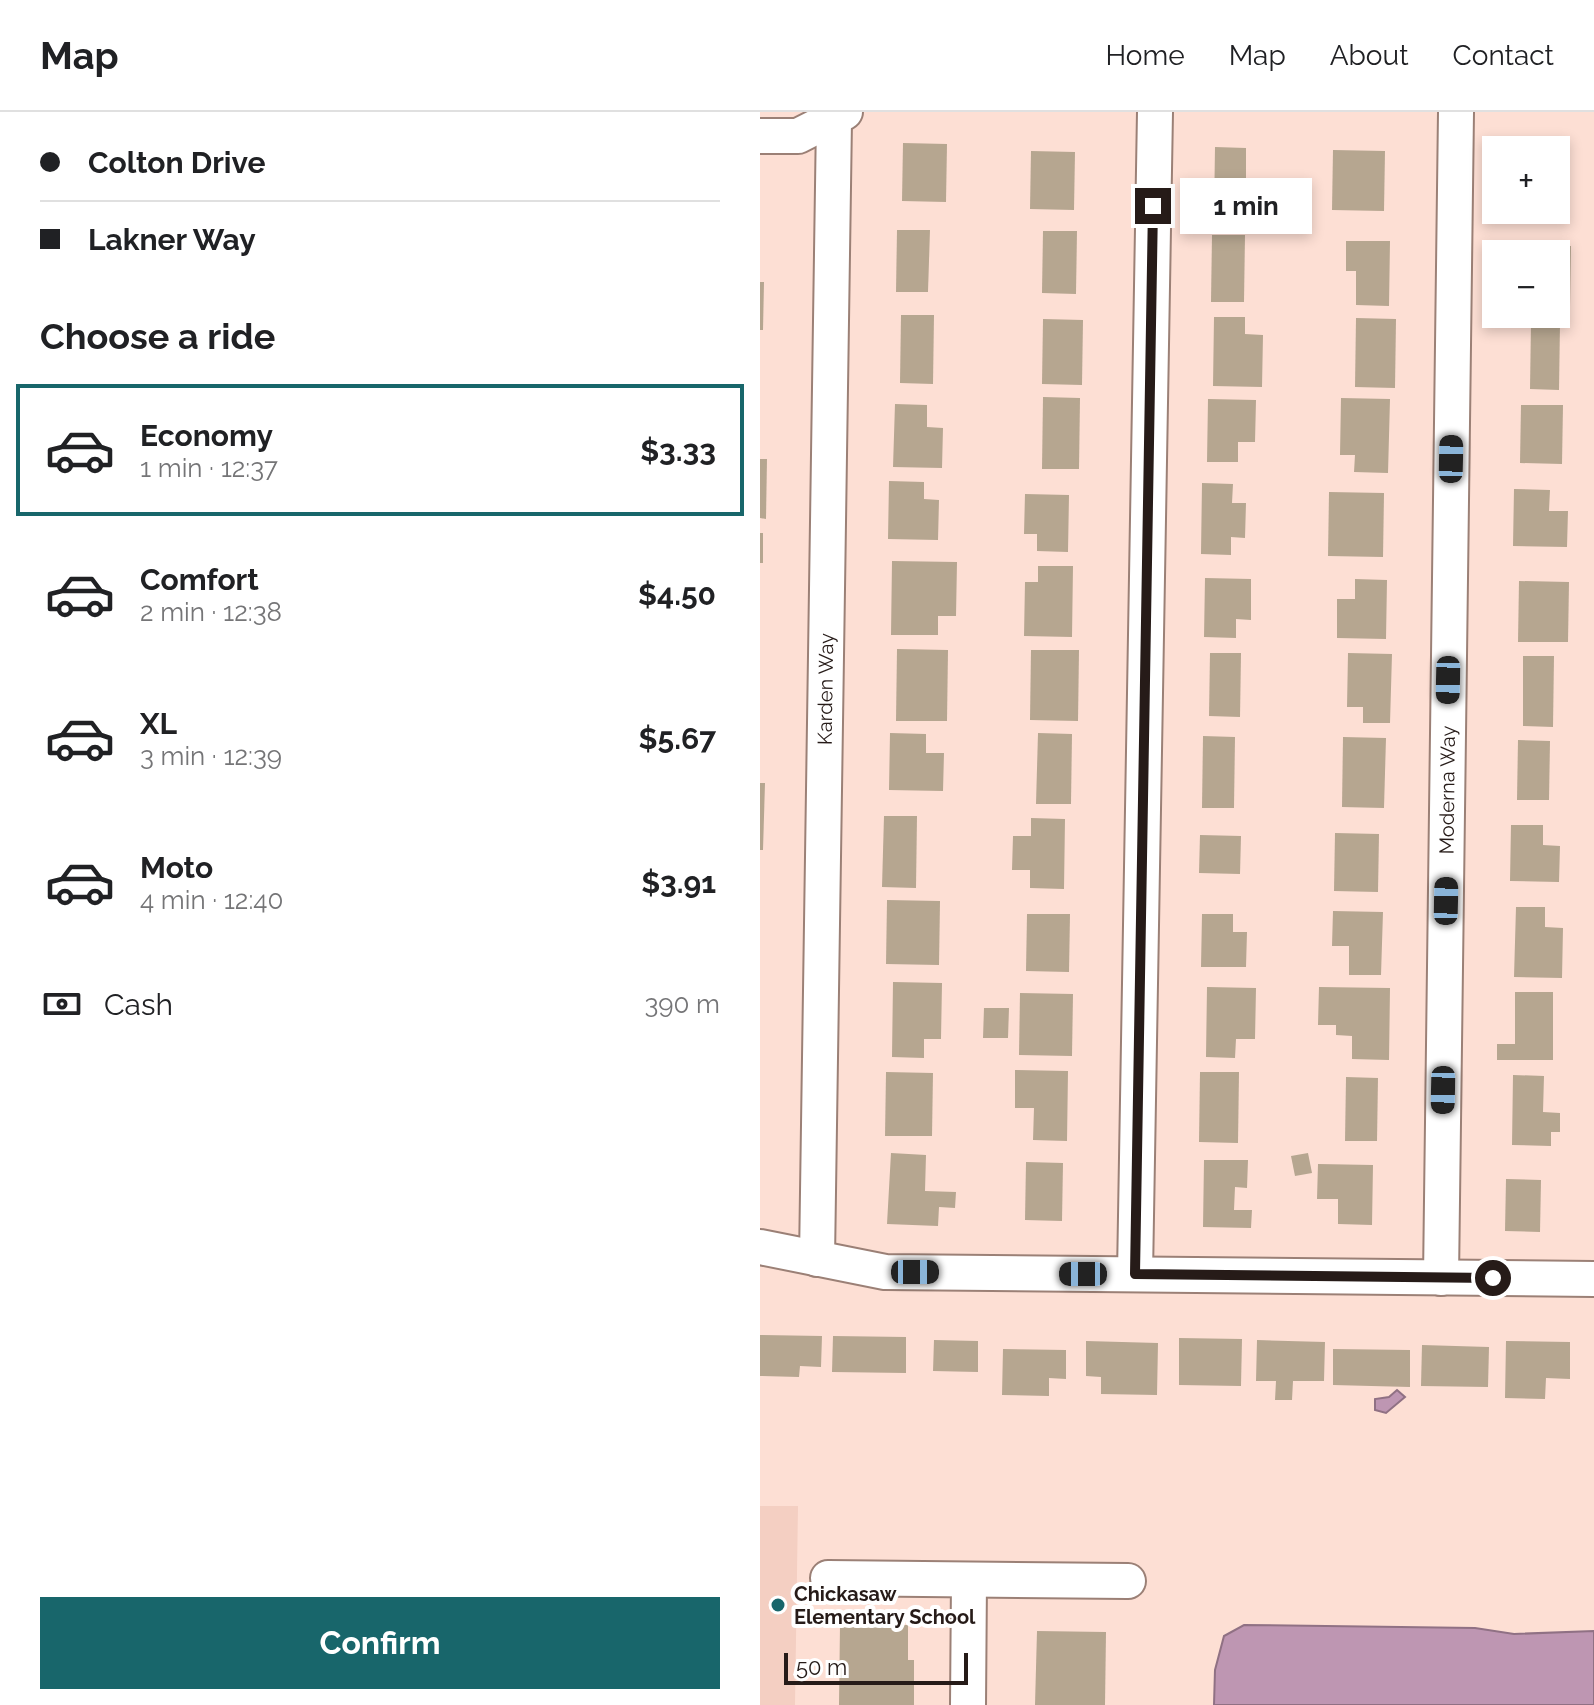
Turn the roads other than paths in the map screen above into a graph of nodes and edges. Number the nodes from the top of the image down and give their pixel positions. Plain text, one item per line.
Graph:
1 (1155, 112) edge
2 (1456, 112) edge
3 (839, 116) edge
4 (760, 136) edge
5 (760, 1247) edge
6 (817, 1259) junction
7 (1135, 1274) junction
8 (1441, 1278) junction
9 (1594, 1279) edge
10 (828, 1578) dead end
11 (969, 1580) junction
12 (1128, 1581) dead end
13 (968, 1705) edge

1 - 7 street
2 - 8 street, Moderna Way
3 - 4 street
3 - 6 street, Karden Way
5 - 6 street
6 - 7 street
7 - 8 street
8 - 9 street
10 - 11 street
11 - 12 street
11 - 13 street

